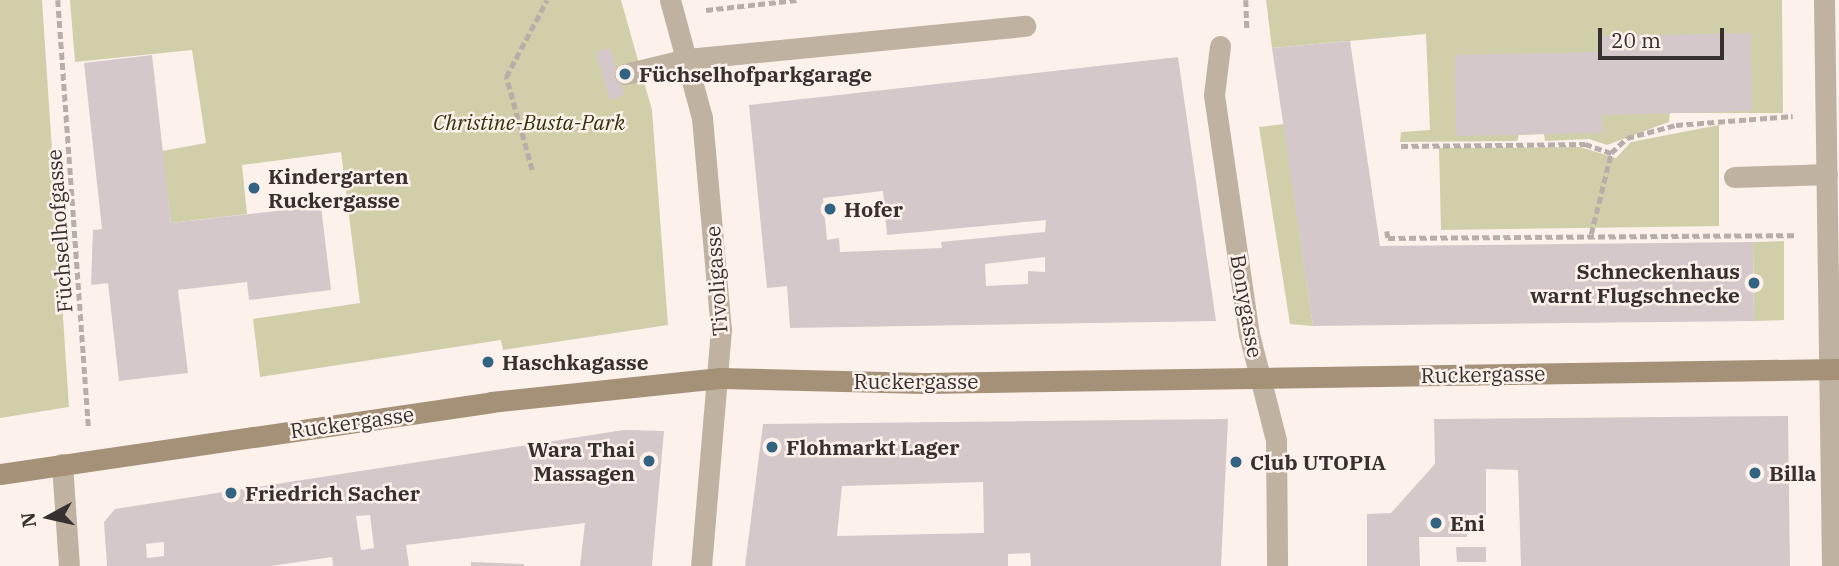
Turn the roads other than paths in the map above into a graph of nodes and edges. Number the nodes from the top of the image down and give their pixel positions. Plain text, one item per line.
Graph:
1 (1824, 0) edge
2 (672, 7) edge
3 (1025, 26) dead end
4 (1220, 46) dead end
5 (687, 59) junction
6 (625, 74) dead end
7 (1827, 174) junction
8 (1734, 177) dead end
9 (1835, 369) edge
10 (1260, 377) junction
11 (720, 378) junction
12 (62, 464) junction
13 (0, 474) edge
14 (69, 566) edge
15 (701, 566) edge
16 (1278, 566) edge
17 (1832, 566) edge

1 - 7 street
2 - 5 street, Tivoligasse
3 - 5 street
4 - 10 street, Bonygasse
5 - 6 street
5 - 11 street, Tivoligasse
7 - 8 street
7 - 9 street
9 - 10 main road, Ruckergasse
9 - 17 street
10 - 11 main road, Ruckergasse
10 - 16 street, Bonygasse
11 - 12 main road, Ruckergasse
11 - 15 street, Tivoligasse
12 - 13 main road, Ruckergasse
12 - 14 street

